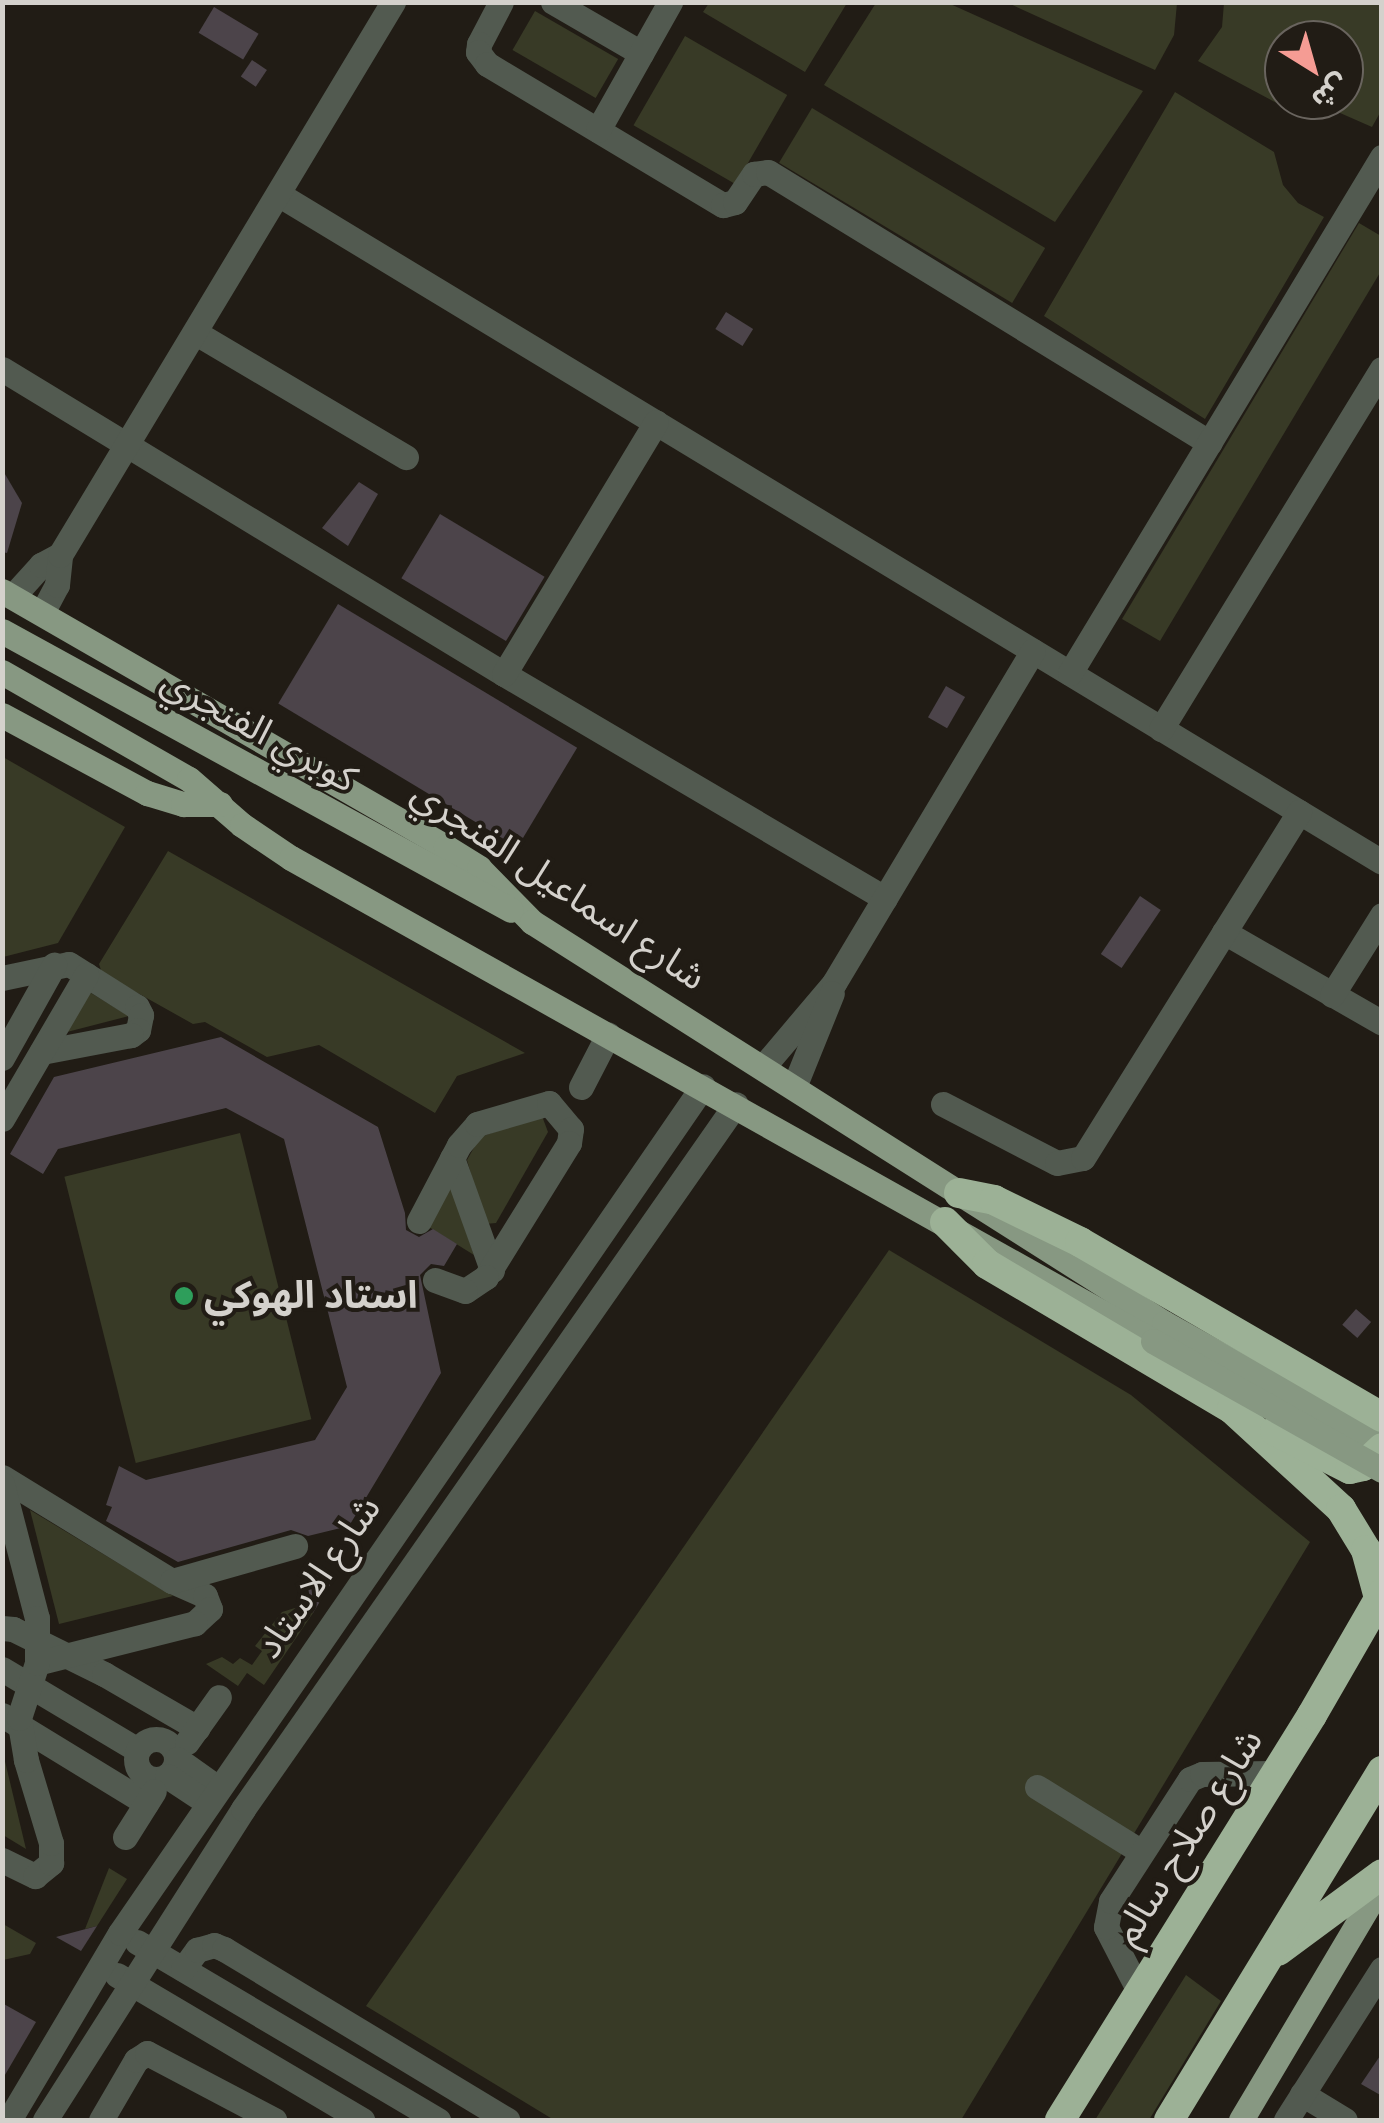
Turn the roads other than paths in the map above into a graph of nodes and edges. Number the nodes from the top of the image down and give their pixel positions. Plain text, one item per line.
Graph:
1 (501, 2) edge
2 (553, 2) edge
3 (670, 2) edge
4 (382, 6) edge
5 (641, 53) junction
6 (598, 130) junction
7 (1382, 157) edge
8 (278, 194) junction
9 (196, 333) junction
10 (2, 369) edge
11 (1382, 369) edge
12 (656, 422) junction
13 (1210, 443) junction
14 (129, 446) junction
15 (406, 458) dead end
16 (60, 555) junction
17 (8, 594) edge
18 (42, 613) junction
19 (2, 631) edge
20 (1033, 651) junction
21 (2, 672) edge
22 (504, 674) junction
23 (1070, 674) junction
24 (2, 715) edge
25 (1162, 728) junction
26 (220, 804) junction
27 (1299, 812) junction
28 (1382, 862) edge
29 (885, 898) junction
30 (1382, 915) edge
31 (532, 922) junction
32 (1224, 932) junction
33 (54, 964) junction
34 (86, 974) junction
35 (2, 978) edge
36 (834, 983) junction
37 (1332, 995) junction
38 (1382, 1023) edge
39 (608, 1035) junction
40 (42, 1052) junction
41 (2, 1058) edge
42 (763, 1067) junction
43 (703, 1086) junction
44 (794, 1087) junction
45 (573, 1100) junction
46 (736, 1104) junction
47 (942, 1104) dead end
48 (2, 1119) edge
49 (452, 1158) junction
50 (959, 1193) junction
51 (419, 1221) dead end
52 (945, 1222) junction
53 (492, 1270) junction
54 (435, 1280) dead end
55 (1159, 1332) junction
56 (1232, 1409) junction
57 (1381, 1429) edge
58 (1382, 1470) edge
59 (2, 1481) edge
60 (295, 1546) dead end
61 (172, 1581) junction
62 (1380, 1596) edge
63 (3, 1624) edge
64 (38, 1663) junction
65 (2, 1668) edge
66 (219, 1697) dead end
67 (8, 1712) edge
68 (198, 1728) junction
69 (170, 1768) junction
70 (1382, 1771) edge
71 (1276, 1774) junction
72 (1037, 1787) dead end
73 (213, 1795) junction
74 (146, 1803) junction
75 (124, 1837) dead end
76 (1142, 1852) junction
77 (2, 1860) edge
78 (1382, 1874) edge
79 (1382, 1883) edge
80 (120, 1932) junction
81 (151, 1949) junction
82 (1264, 1961) junction
83 (99, 1966) junction
84 (183, 1969) junction
85 (1382, 1969) edge
86 (130, 1981) junction
87 (1139, 1990) junction
88 (349, 2068) junction
89 (1302, 2094) junction
90 (398, 2097) junction
91 (329, 2112) edge
92 (9, 2120) edge
93 (45, 2120) edge
94 (100, 2120) edge
95 (274, 2120) edge
96 (362, 2120) edge
97 (378, 2120) edge
98 (438, 2120) edge
99 (507, 2120) edge
100 (1060, 2120) edge
101 (1170, 2120) edge
102 (1241, 2120) edge
103 (1286, 2120) edge
104 (1345, 2120) edge

1 - 6 street
2 - 5 street
3 - 5 street
4 - 8 street
5 - 6 street
6 - 13 street
7 - 13 street
8 - 9 street
8 - 12 street
9 - 14 street
9 - 15 street
10 - 14 street
11 - 25 street
12 - 20 street
12 - 22 street
13 - 23 street
14 - 16 street
14 - 22 street
16 - 17 street
16 - 18 street
17 - 18 main road, شارع اسماعيل الفنجري
18 - 31 main road, شارع اسماعيل الفنجري
19 - 31 main road, كوبري الفنجري
20 - 23 street
20 - 29 street
21 - 26 main road, كوبري الفنجري
22 - 29 street
23 - 25 street
24 - 26 main road
25 - 27 street
26 - 39 main road
27 - 28 street
27 - 32 street
29 - 36 street
30 - 37 street
31 - 42 main road, شارع اسماعيل الفنجري
32 - 37 street
32 - 47 street
33 - 34 street
33 - 35 street
33 - 41 street
34 - 40 street
34 - 40 street
36 - 42 street
36 - 44 street
37 - 38 street
39 - 43 main road
39 - 45 street
40 - 48 street
42 - 44 main road, شارع اسماعيل الفنجري
43 - 46 main road
43 - 73 street, شارع الاستاد
44 - 50 main road, شارع اسماعيل الفنجري
45 - 49 street
45 - 53 street
46 - 52 main road
46 - 81 street, شارع الاستاد
49 - 51 street
49 - 53 street
50 - 55 main road, شارع اسماعيل الفنجري
50 - 57 highway
52 - 55 main road
52 - 56 highway
53 - 54 street
55 - 57 main road
55 - 58 main road, bridge
56 - 57 highway
56 - 62 highway
59 - 61 street
59 - 64 street, bridge
60 - 61 street
61 - 64 street, bridge
62 - 71 highway, شارع صلاح سالم
63 - 68 street
64 - 67 street, bridge
65 - 69 street
66 - 68 street
67 - 74 street
67 - 77 street, bridge
68 - 69 street
69 - 73 street
69 - 74 street
70 - 82 highway
71 - 76 street
71 - 87 highway, شارع صلاح سالم
72 - 76 street
73 - 80 street, شارع الاستاد
74 - 75 street
76 - 87 street
78 - 82 highway
79 - 102 main road
80 - 81 street
80 - 83 street, شارع الاستاد
81 - 84 street
81 - 86 street, شارع الاستاد
82 - 101 highway
83 - 86 street
83 - 92 street, شارع الاستاد
84 - 88 street
84 - 99 street
85 - 89 street
86 - 91 street
86 - 93 street, شارع الاستاد
87 - 100 highway, شارع صلاح سالم
88 - 90 street
88 - 91 street
89 - 103 street
89 - 104 street
90 - 97 street
90 - 98 street
91 - 96 street
94 - 95 street

